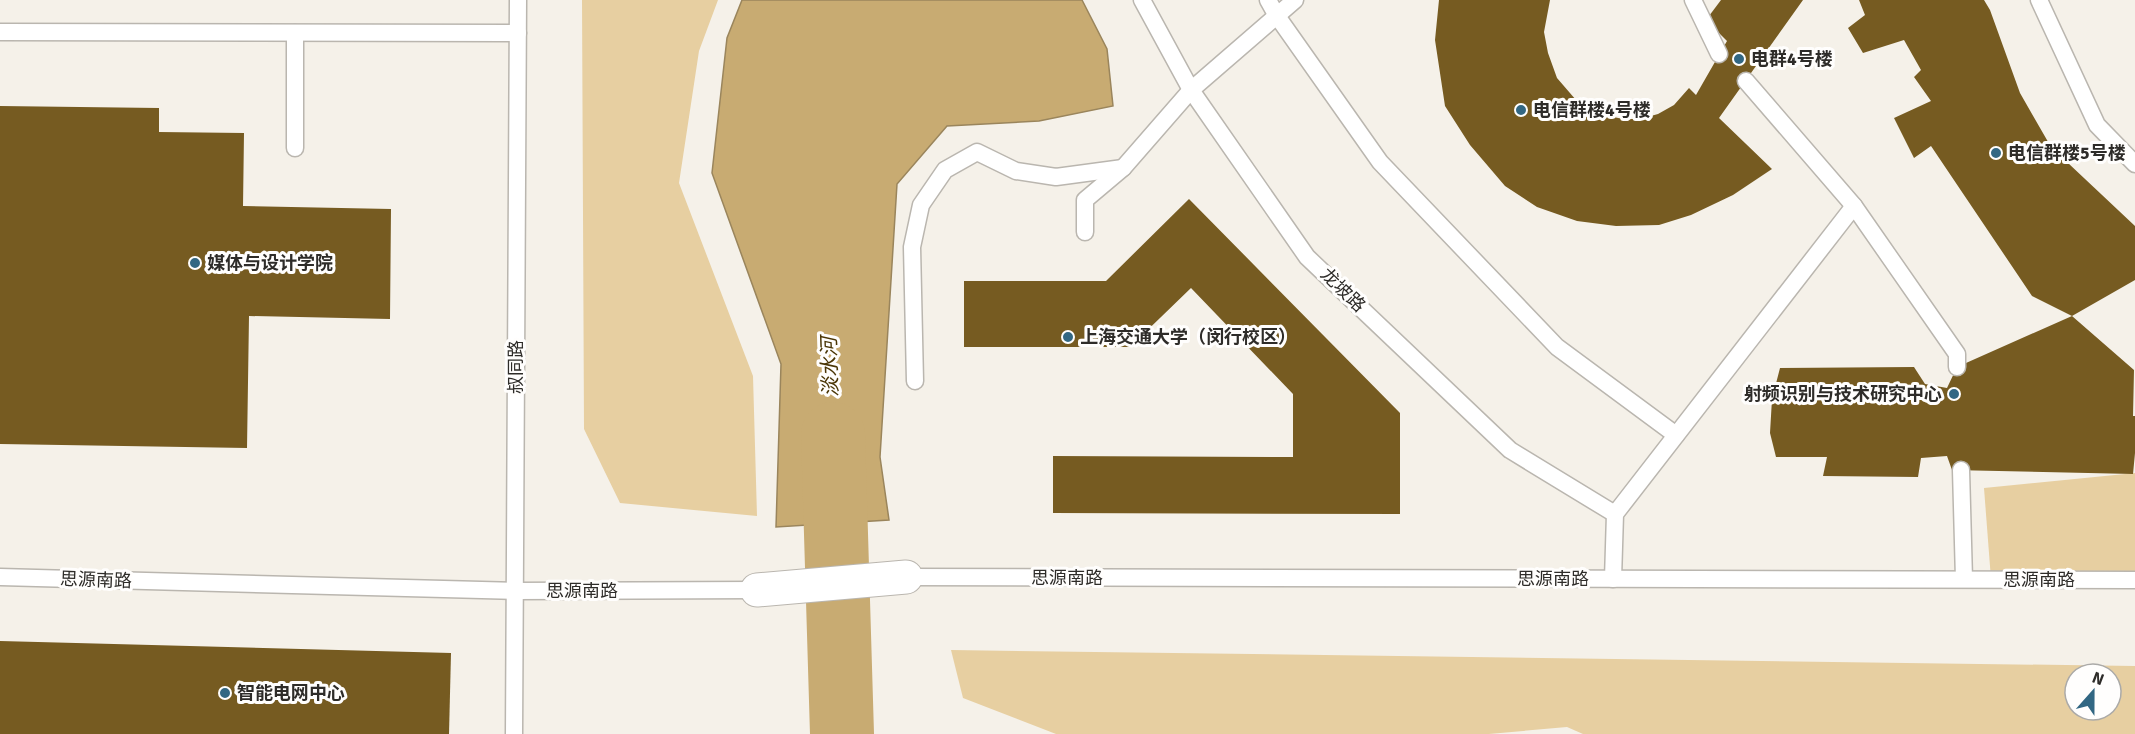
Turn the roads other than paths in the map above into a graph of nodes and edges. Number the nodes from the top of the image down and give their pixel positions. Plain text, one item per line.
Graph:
1 (518, 0) edge
2 (1142, 0) edge
3 (1268, 0) edge
4 (1295, 0) edge
5 (1693, 0) edge
6 (2039, 0) edge
7 (1277, 16) junction
8 (0, 32) edge
9 (295, 33) junction
10 (518, 33) junction
11 (1719, 54) dead end
12 (1746, 81) dead end
13 (1191, 90) junction
14 (296, 148) dead end
15 (2135, 164) edge
16 (1123, 168) junction
17 (1854, 206) junction
18 (1084, 232) dead end
19 (1957, 367) dead end
20 (915, 381) dead end
21 (1676, 435) junction
22 (1961, 470) dead end
23 (1615, 514) junction
24 (0, 577) edge
25 (906, 577) joint
26 (1614, 579) junction
27 (1964, 579) junction
28 (2135, 580) edge
29 (757, 590) joint
30 (515, 591) junction
31 (514, 734) edge

1 - 10 lane, 叔同路
2 - 13 lane, 龙坡路
3 - 7 lane
4 - 7 lane
5 - 11 lane
6 - 15 lane
7 - 13 lane
7 - 21 lane
8 - 9 lane
9 - 10 lane
9 - 14 lane
10 - 30 lane, 叔同路
12 - 17 lane
13 - 16 lane
13 - 23 lane, 龙坡路
16 - 18 lane
16 - 20 lane
17 - 19 lane
17 - 21 lane
21 - 23 lane
22 - 27 lane
23 - 26 lane
24 - 30 lane, 思源南路
25 - 26 lane, 思源南路
25 - 29 street, 思源南路
26 - 27 lane, 思源南路
27 - 28 lane, 思源南路
29 - 30 lane, 思源南路
30 - 31 lane, 叔同路

